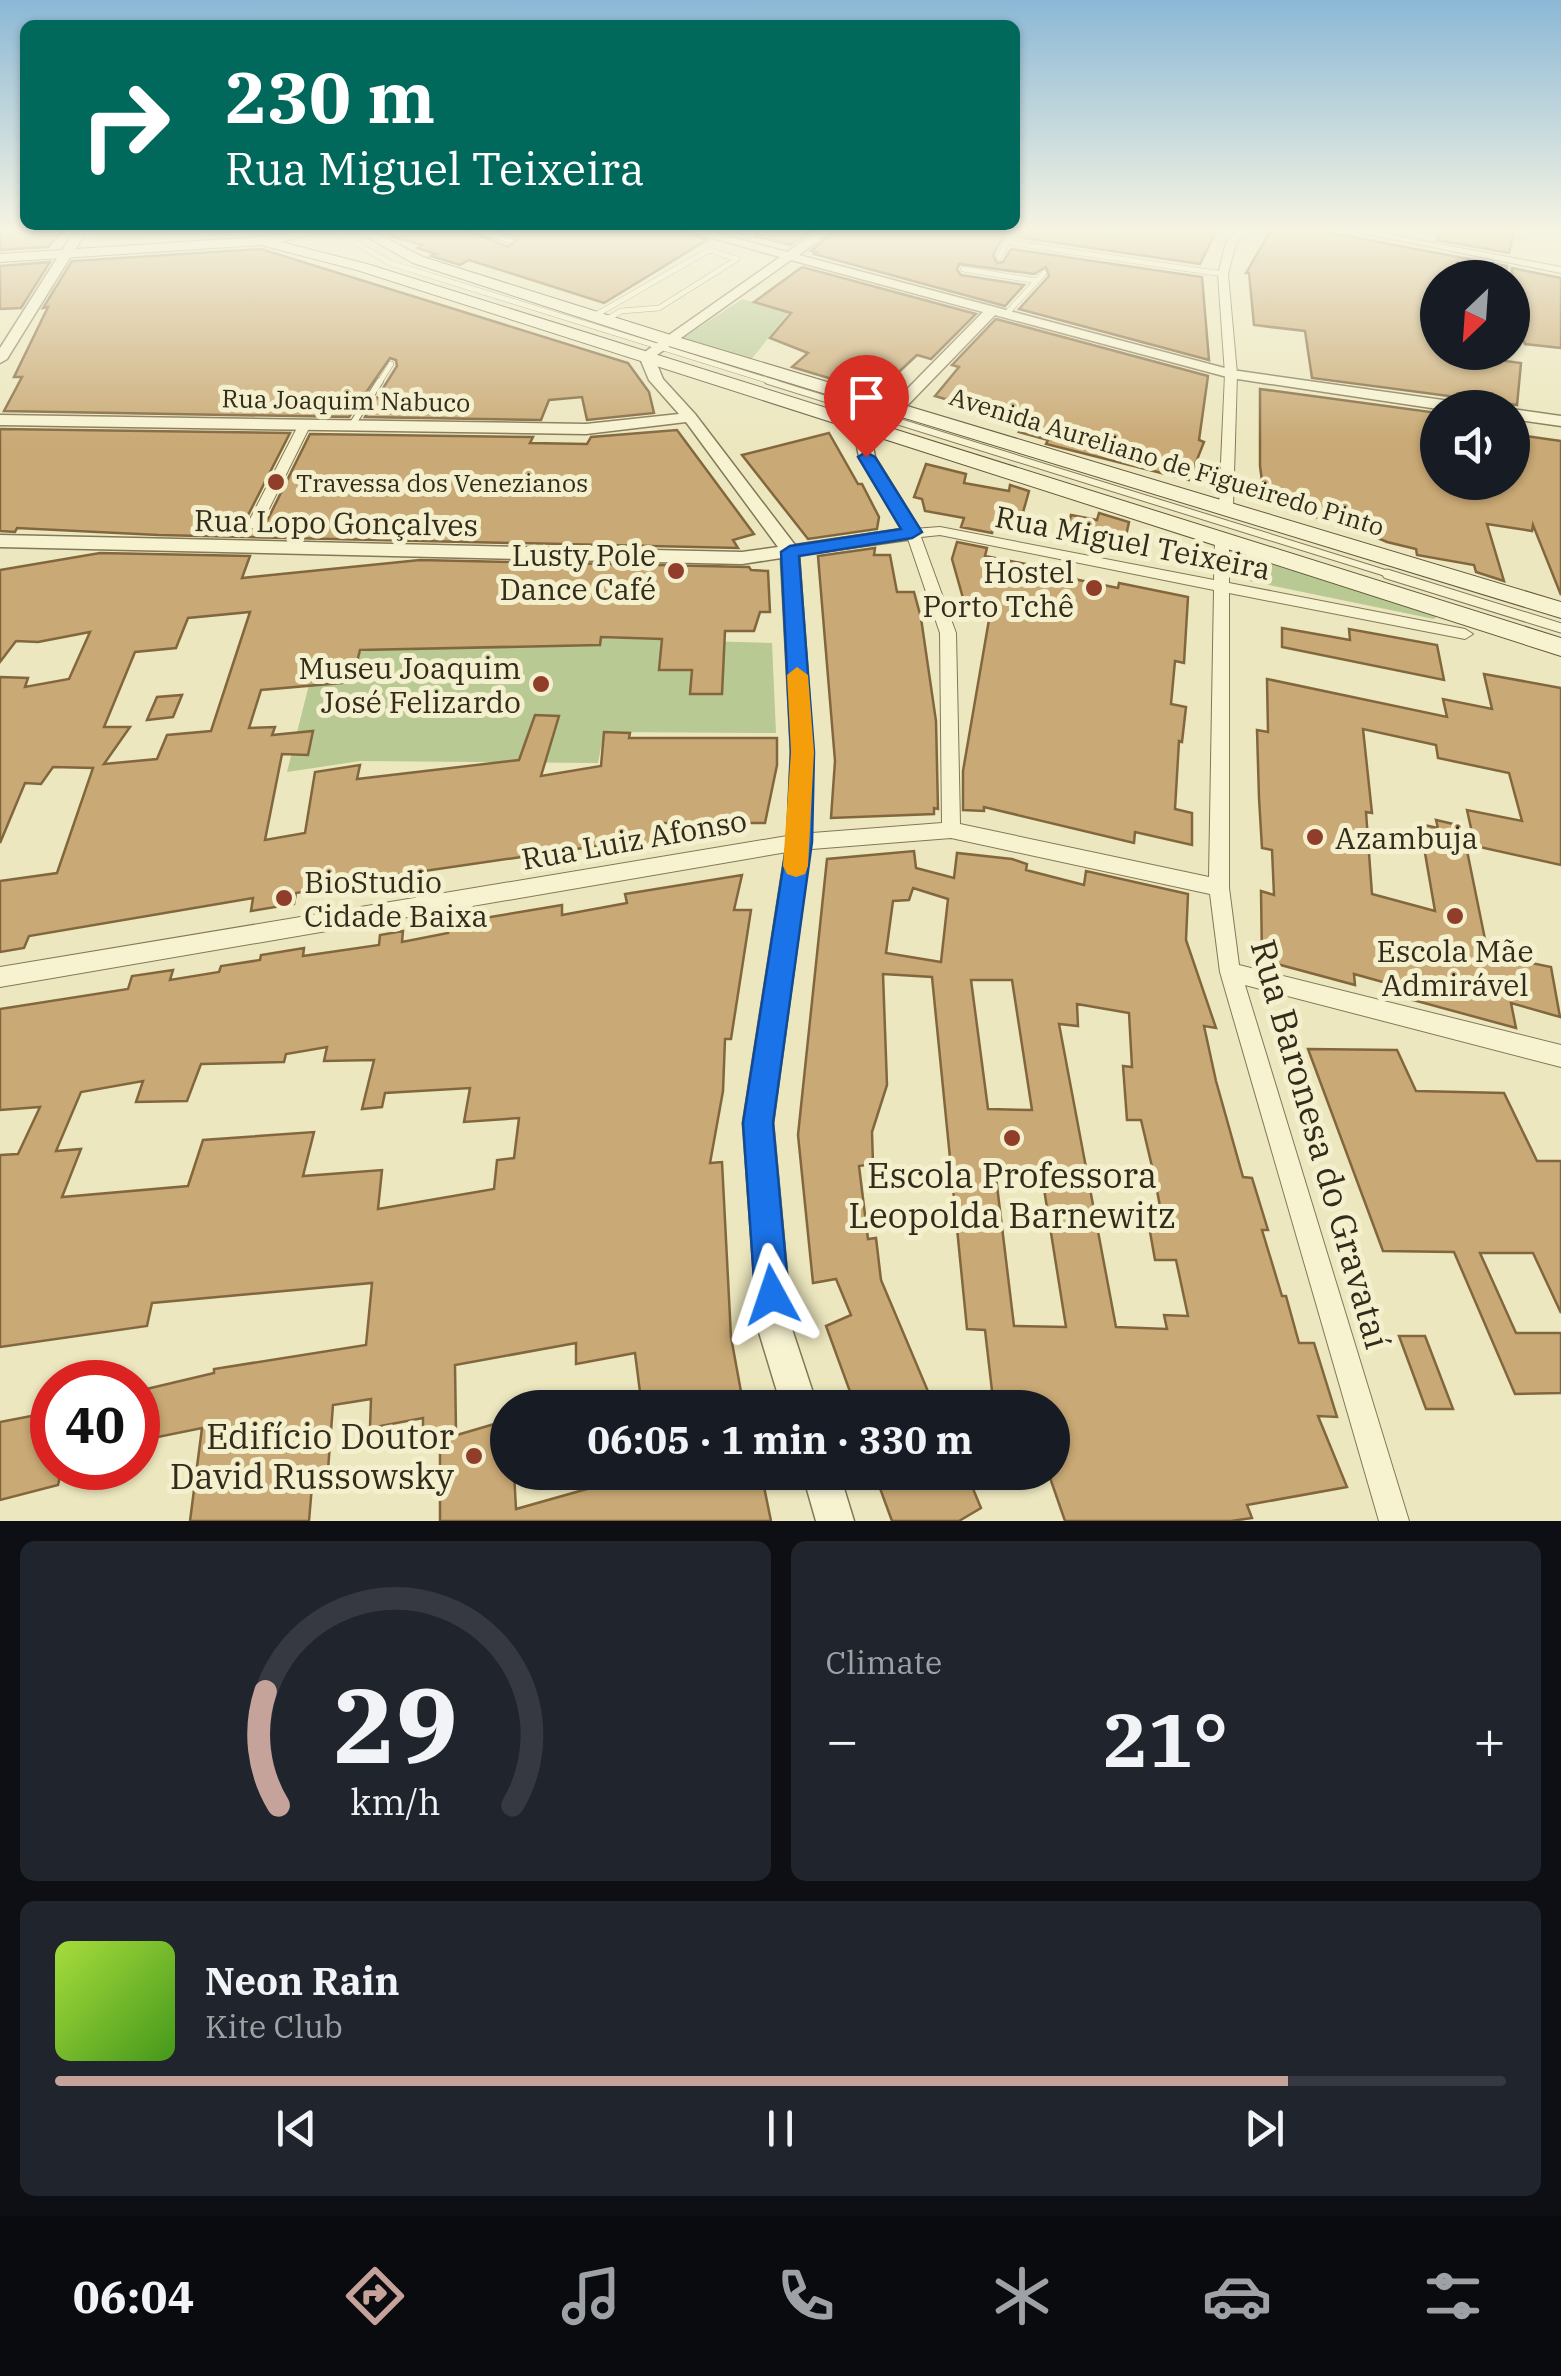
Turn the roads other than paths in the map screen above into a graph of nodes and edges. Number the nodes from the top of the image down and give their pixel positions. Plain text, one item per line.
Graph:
1 (35, 301) edge
2 (486, 301) edge
3 (509, 301) edge
4 (560, 301) edge
5 (626, 301) edge
6 (670, 301) edge
7 (724, 301) edge
8 (958, 301) edge
9 (1013, 301) edge
10 (1224, 301) edge
11 (628, 310) junction
12 (999, 312) junction
13 (605, 314) junction
14 (657, 348) junction
15 (0, 359) edge
16 (391, 364) dead end
17 (678, 367) junction
18 (1231, 374) junction
19 (1420, 402) edge
20 (690, 417) junction
21 (1530, 417) edge
22 (884, 418) junction
23 (0, 420) edge
24 (1561, 422) edge
25 (305, 424) junction
26 (352, 425) junction
27 (1226, 507) junction
28 (254, 526) dead end
29 (912, 532) junction
30 (1222, 540) junction
31 (0, 542) edge
32 (790, 552) junction
33 (1221, 588) junction
34 (1561, 610) edge
35 (1561, 628) edge
36 (1465, 634) dead end
37 (1561, 646) edge
38 (950, 830) junction
39 (800, 842) junction
40 (1219, 888) junction
41 (1230, 972) junction
42 (0, 977) edge
43 (1561, 1056) edge
44 (794, 1390) edge
45 (826, 1490) edge
46 (835, 1521) edge
47 (1394, 1521) edge

1 - 15 street
2 - 14 main road, Avenida Aureliano de Figueiredo Pinto
3 - 14 lane
4 - 13 main road, Avenida Aureliano de Figueiredo Pinto
5 - 13 lane
6 - 11 lane
7 - 14 street
8 - 12 street
9 - 12 lane
10 - 18 street
11 - 13 lane
11 - 13 lane
12 - 18 street
12 - 22 street
13 - 14 main road, Avenida Aureliano de Figueiredo Pinto
14 - 17 main road, Avenida Aureliano de Figueiredo Pinto
14 - 20 street
14 - 22 main road, Avenida Aureliano de Figueiredo Pinto
16 - 26 lane
17 - 20 street
17 - 22 main road, Avenida Aureliano de Figueiredo Pinto
18 - 19 street
18 - 27 street
20 - 26 street, Rua Joaquim Nabuco
20 - 32 street
21 - 24 street
22 - 27 main road, Avenida Aureliano de Figueiredo Pinto
22 - 29 street
22 - 30 main road, Avenida Aureliano de Figueiredo Pinto
22 - 35 lane
23 - 25 street, Rua Joaquim Nabuco
25 - 26 street, Rua Joaquim Nabuco
25 - 28 street
27 - 34 main road, Avenida Aureliano de Figueiredo Pinto
29 - 32 street, Rua Miguel Teixeira
29 - 33 street, Rua Miguel Teixeira
29 - 38 street
30 - 33 street, Rua Baronesa do Gravataí
30 - 37 main road, Avenida Aureliano de Figueiredo Pinto
31 - 32 street, Rua Lopo Gonçalves
32 - 39 street
33 - 36 street, Rua Miguel Teixeira
33 - 40 street, Rua Baronesa do Gravataí
38 - 39 street, Rua Luiz Afonso
38 - 40 street, Rua Luiz Afonso
39 - 42 street, Rua Luiz Afonso
39 - 44 street
40 - 41 street, Rua Baronesa do Gravataí
41 - 43 street
41 - 47 street, Rua Baronesa do Gravataí
45 - 46 street

